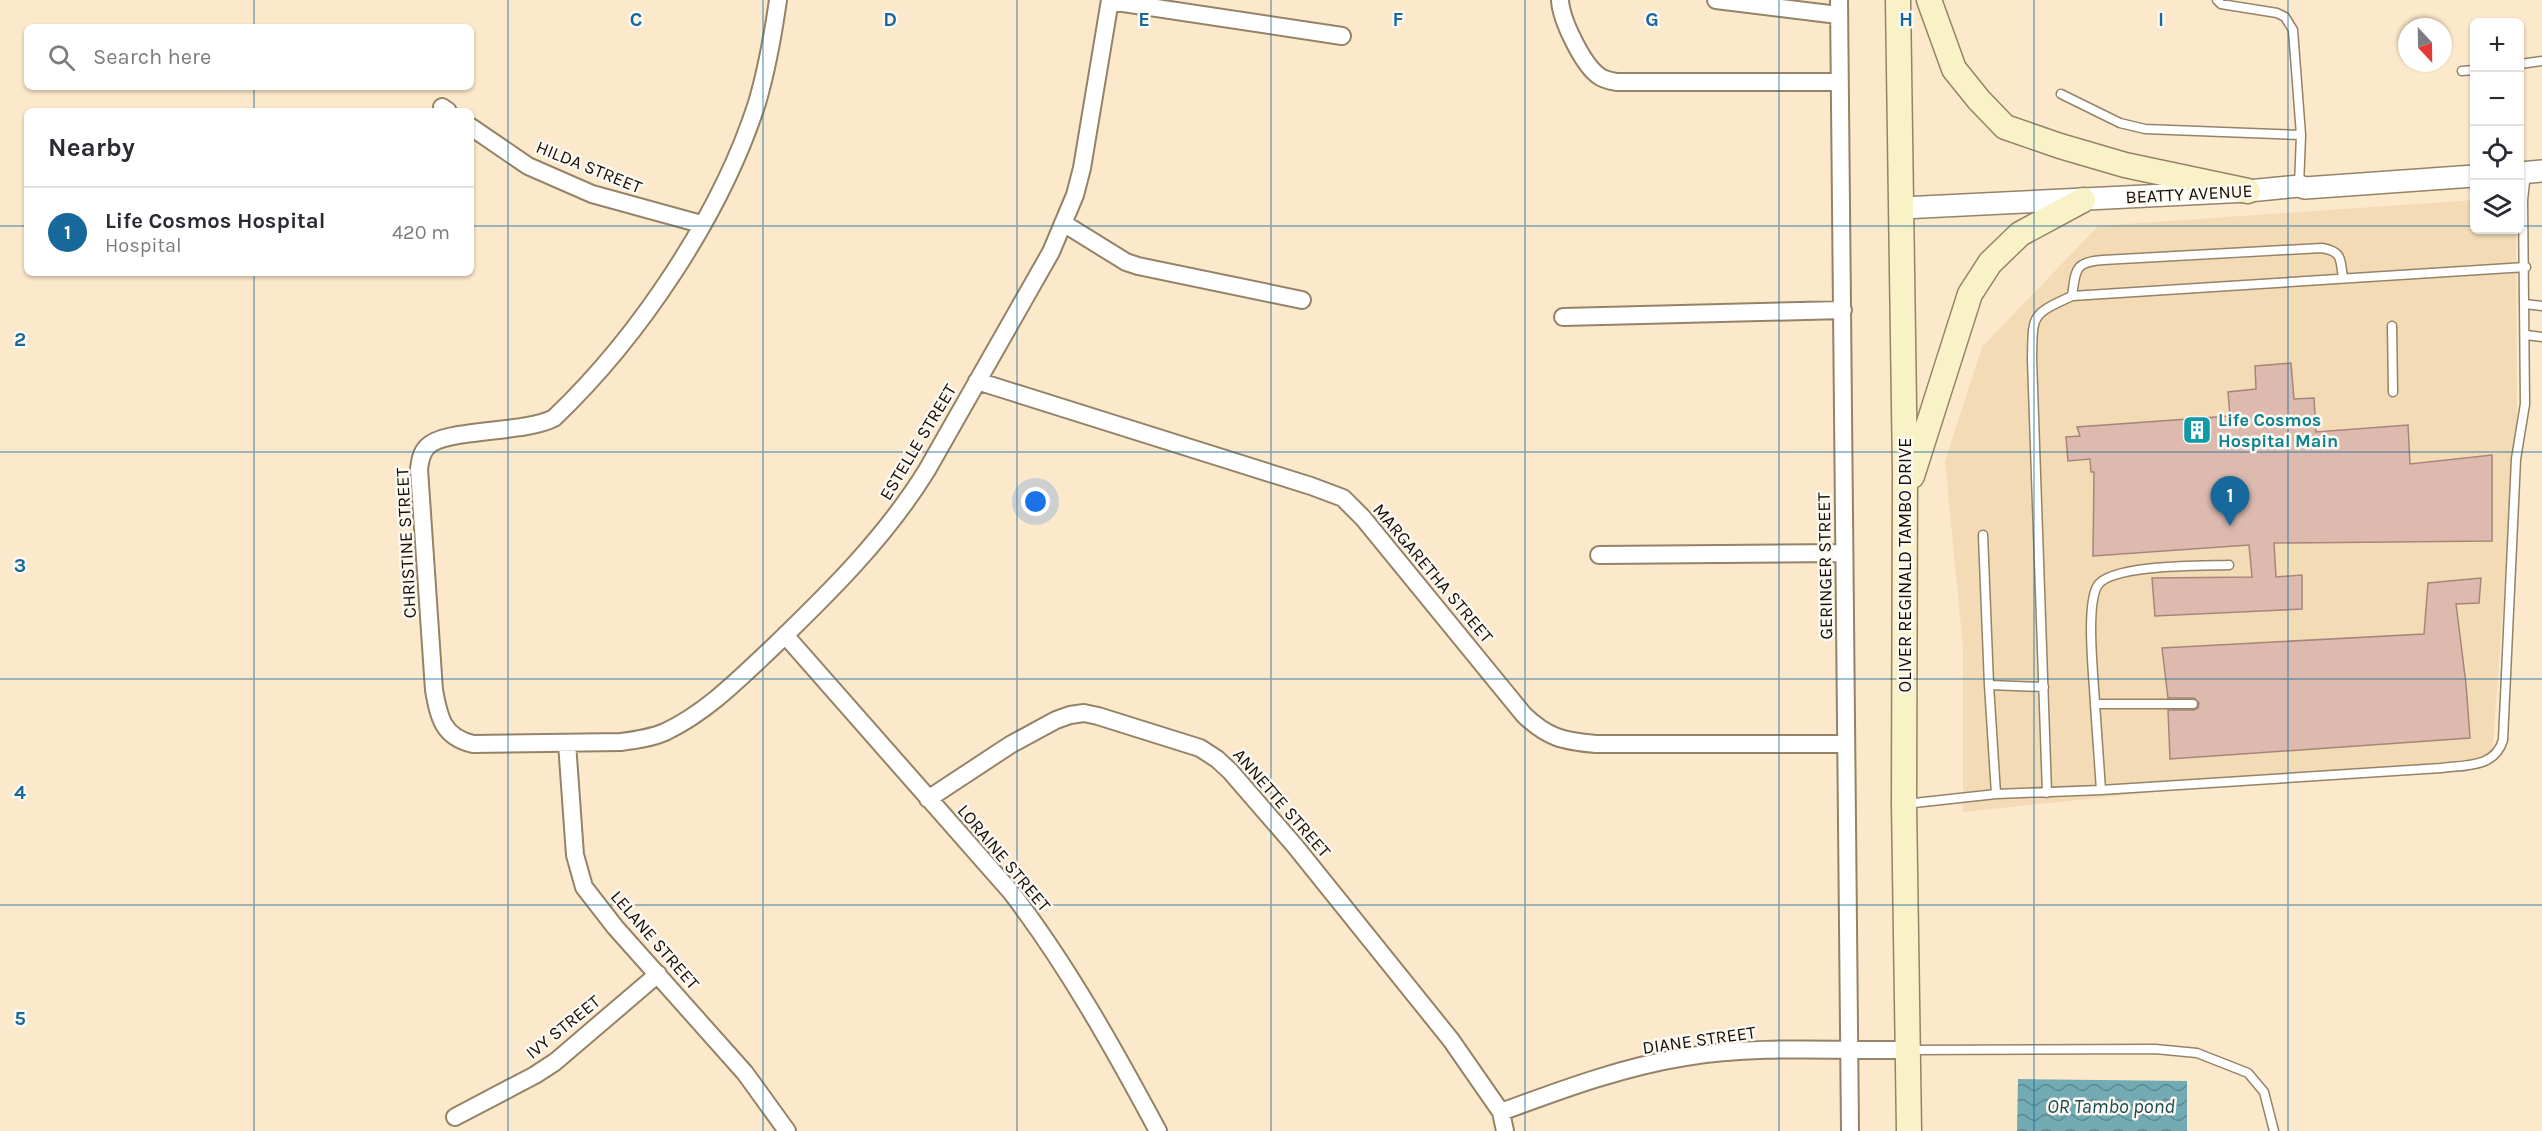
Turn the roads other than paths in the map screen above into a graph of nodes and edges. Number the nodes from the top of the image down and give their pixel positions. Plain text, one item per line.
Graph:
1 (778, 0) edge
2 (1110, 0) edge
3 (1560, 0) edge
4 (1716, 0) edge
5 (1898, 0) edge
6 (1929, 0) edge
7 (2217, 0) edge
8 (1838, 7) edge
9 (1342, 36) dead end
10 (2542, 61) edge
11 (2524, 63) edge
12 (2470, 70) edge
13 (2462, 71) dead end
14 (1839, 82) junction
15 (2061, 94) dead end
16 (474, 129) edge
17 (2301, 135) junction
18 (2529, 172) edge
19 (2470, 176) edge
20 (2299, 186) junction
21 (2248, 191) junction
22 (2083, 200) junction
23 (1902, 208) junction
24 (1063, 223) junction
25 (701, 224) junction
26 (2526, 267) junction
27 (2343, 278) junction
28 (2072, 296) junction
29 (1302, 300) dead end
30 (2526, 304) junction
31 (2542, 306) edge
32 (1843, 310) junction
33 (1563, 317) dead end
34 (2392, 326) dead end
35 (2526, 335) junction
36 (2542, 337) edge
37 (977, 381) junction
38 (2393, 392) dead end
39 (1905, 496) junction
40 (1983, 535) dead end
41 (1844, 553) junction
42 (1599, 555) dead end
43 (2229, 565) dead end
44 (785, 635) junction
45 (1989, 685) junction
46 (2044, 687) junction
47 (2193, 704) dead end
48 (2095, 705) junction
49 (567, 743) junction
50 (1846, 744) junction
51 (2101, 790) junction
52 (2047, 793) junction
53 (1996, 794) junction
54 (928, 799) junction
55 (1904, 804) junction
56 (658, 974) junction
57 (1849, 1050) junction
58 (1908, 1050) junction
59 (1501, 1112) junction
60 (455, 1117) dead end
61 (787, 1131) edge
62 (1158, 1131) edge
63 (1505, 1131) edge
64 (1850, 1131) edge
65 (1909, 1131) edge
66 (2274, 1131) edge

1 - 25 street, CHRISTINE STREET
2 - 9 street
2 - 24 street, ESTELLE STREET
3 - 14 street
4 - 8 street
5 - 23 main road, OLIVER REGINALD TAMBO DRIVE
6 - 21 main road
7 - 17 lane
8 - 14 street, GERINGER STREET
10 - 11 lane
12 - 13 lane
14 - 32 street, GERINGER STREET
15 - 17 lane
16 - 25 street, HILDA STREET
17 - 20 lane
18 - 26 lane
19 - 20 street, BEATTY AVENUE
20 - 21 street, BEATTY AVENUE
21 - 22 street, BEATTY AVENUE
22 - 23 street, BEATTY AVENUE
22 - 39 main road
23 - 39 main road, OLIVER REGINALD TAMBO DRIVE
24 - 29 street
24 - 37 street, ESTELLE STREET
25 - 49 street, CHRISTINE STREET
26 - 27 lane
26 - 30 lane
27 - 28 lane
27 - 28 lane
28 - 46 lane
30 - 31 lane
30 - 35 lane
32 - 33 street
32 - 41 street, GERINGER STREET
34 - 38 lane
35 - 36 lane
35 - 51 lane
37 - 44 street, ESTELLE STREET
37 - 50 street, MARGARETHA STREET
39 - 55 main road, OLIVER REGINALD TAMBO DRIVE
40 - 45 lane
41 - 42 street
41 - 50 street, GERINGER STREET
43 - 48 lane
44 - 49 street, ESTELLE STREET
44 - 54 street, LORAINE STREET
45 - 46 lane
45 - 53 lane
46 - 52 lane
47 - 48 lane
48 - 51 lane
49 - 56 street, LELANE STREET
50 - 57 street, GERINGER STREET
51 - 52 lane
52 - 53 lane
53 - 55 lane
54 - 59 street, ANNETTE STREET
54 - 62 street, LORAINE STREET
55 - 58 main road, OLIVER REGINALD TAMBO DRIVE
56 - 60 street, IVY STREET
56 - 61 street, LELANE STREET
57 - 58 street, DIANE STREET
57 - 59 street, DIANE STREET
57 - 64 street, GERINGER STREET
58 - 65 main road, OLIVER REGINALD TAMBO DRIVE
58 - 66 lane
59 - 63 street, ANNETTE STREET

